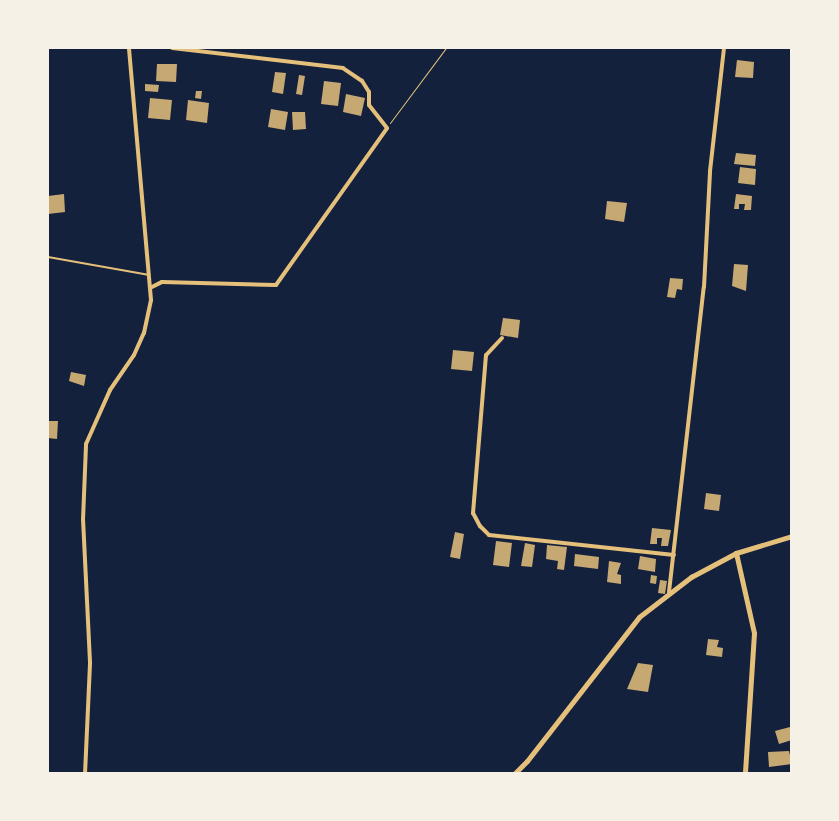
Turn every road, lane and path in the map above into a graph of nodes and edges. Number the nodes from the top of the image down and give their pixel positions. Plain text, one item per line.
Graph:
1 (129, 48) edge
2 (172, 48) edge
3 (446, 48) edge
4 (724, 48) edge
5 (387, 128) junction
6 (48, 257) edge
7 (149, 275) junction
8 (150, 288) junction
9 (502, 338) dead end
10 (792, 536) edge
11 (736, 553) junction
12 (674, 555) junction
13 (669, 592) junction
14 (85, 774) edge
15 (514, 774) edge
16 (745, 774) edge

1 - 7 street
2 - 5 street
3 - 5 path
4 - 12 street
5 - 8 street
6 - 7 lane
7 - 8 street
8 - 14 street
9 - 12 street
10 - 11 street
11 - 13 street
11 - 16 street
12 - 13 street
13 - 15 street

